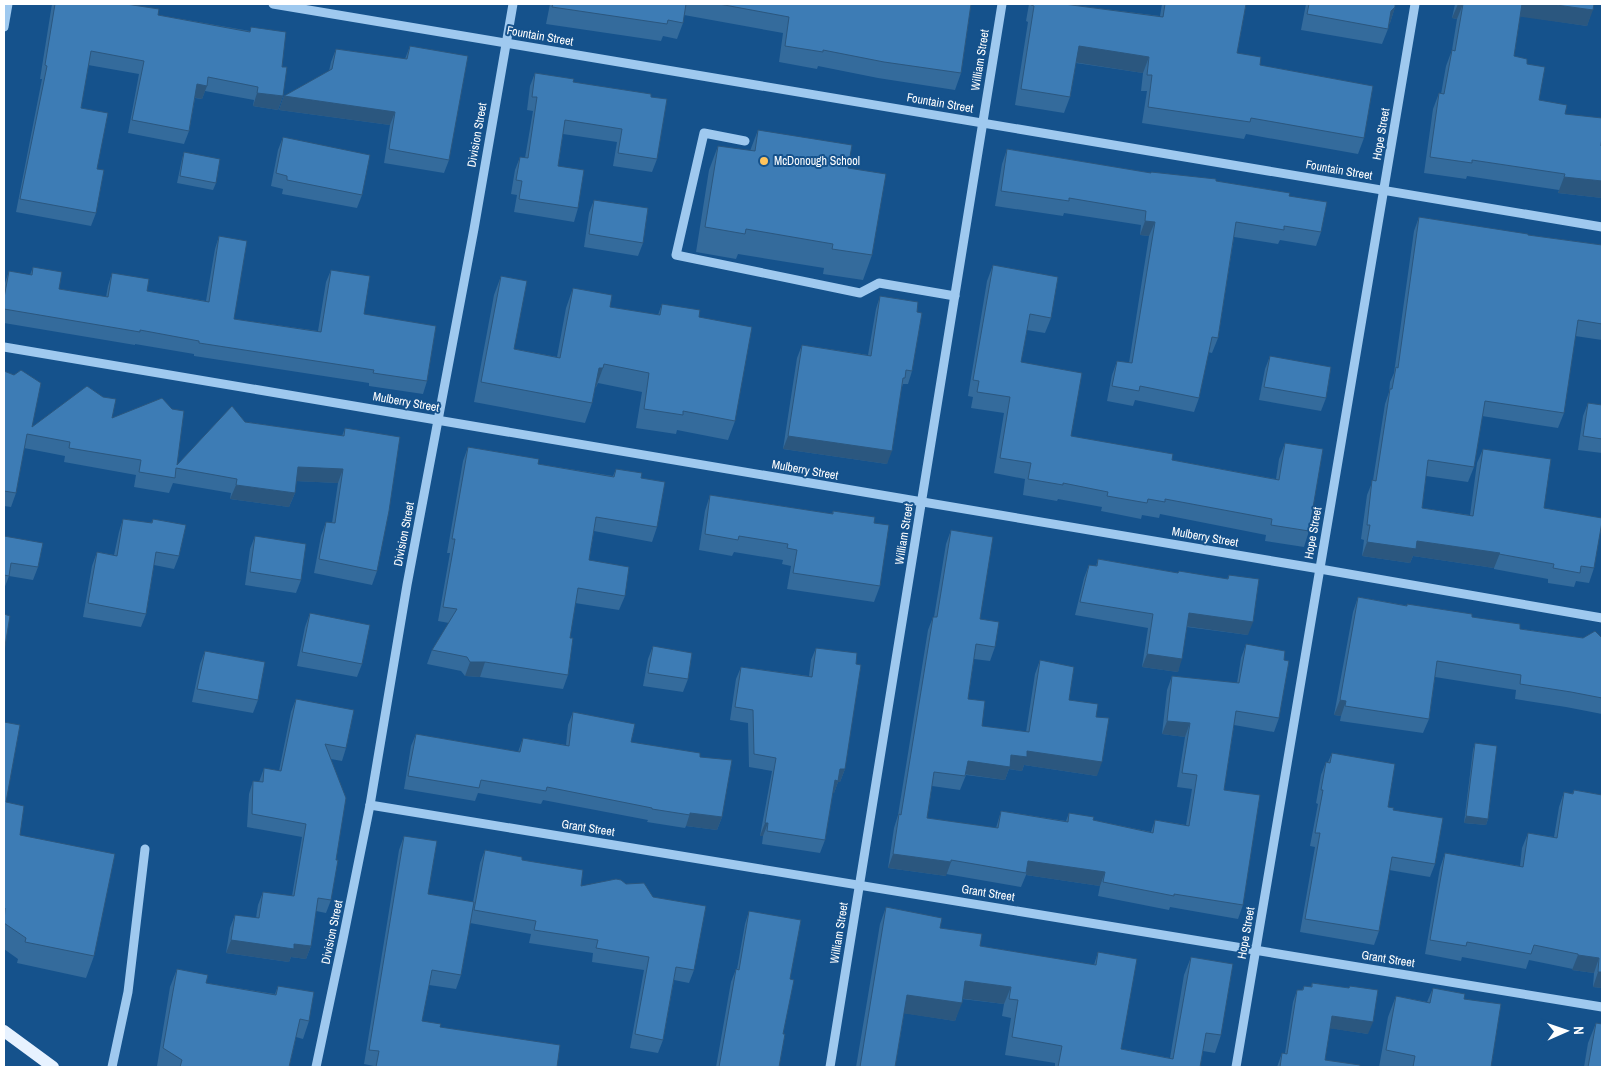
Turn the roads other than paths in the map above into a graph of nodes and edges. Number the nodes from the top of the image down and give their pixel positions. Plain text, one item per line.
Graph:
1 (8, 4) edge
2 (273, 4) edge
3 (513, 4) edge
4 (1002, 4) edge
5 (1415, 4) edge
6 (295, 6) edge
7 (4, 28) edge
8 (506, 43) junction
9 (983, 123) junction
10 (745, 141) dead end
11 (1384, 190) junction
12 (1602, 227) edge
13 (955, 296) junction
14 (4, 347) edge
15 (438, 420) junction
16 (922, 502) junction
17 (1320, 569) junction
18 (1602, 618) edge
19 (370, 805) junction
20 (145, 849) dead end
21 (860, 885) junction
22 (1256, 950) junction
23 (1602, 1007) edge
24 (4, 1030) edge
25 (52, 1067) edge
26 (112, 1067) edge
27 (316, 1067) edge
28 (830, 1067) edge
29 (1236, 1067) edge

1 - 7 street
2 - 6 street, Fountain Street
3 - 8 street, Division Street
4 - 9 street, William Street
5 - 11 street, Hope Street
6 - 8 street, Fountain Street
8 - 9 street, Fountain Street
8 - 15 street, Division Street
9 - 11 street, Fountain Street
9 - 13 street, William Street
10 - 13 street
11 - 12 street, Fountain Street
11 - 17 street, Hope Street
13 - 16 street, William Street
14 - 15 street, Mulberry Street
15 - 16 street, Mulberry Street
15 - 19 street, Division Street
16 - 17 street, Mulberry Street
16 - 21 street, William Street
17 - 18 street, Mulberry Street
17 - 22 street, Hope Street
19 - 21 street, Grant Street
19 - 27 street, Division Street
20 - 26 street
21 - 22 street, Grant Street
21 - 28 street, William Street
22 - 23 street, Grant Street
22 - 29 street, Hope Street
24 - 25 main road

